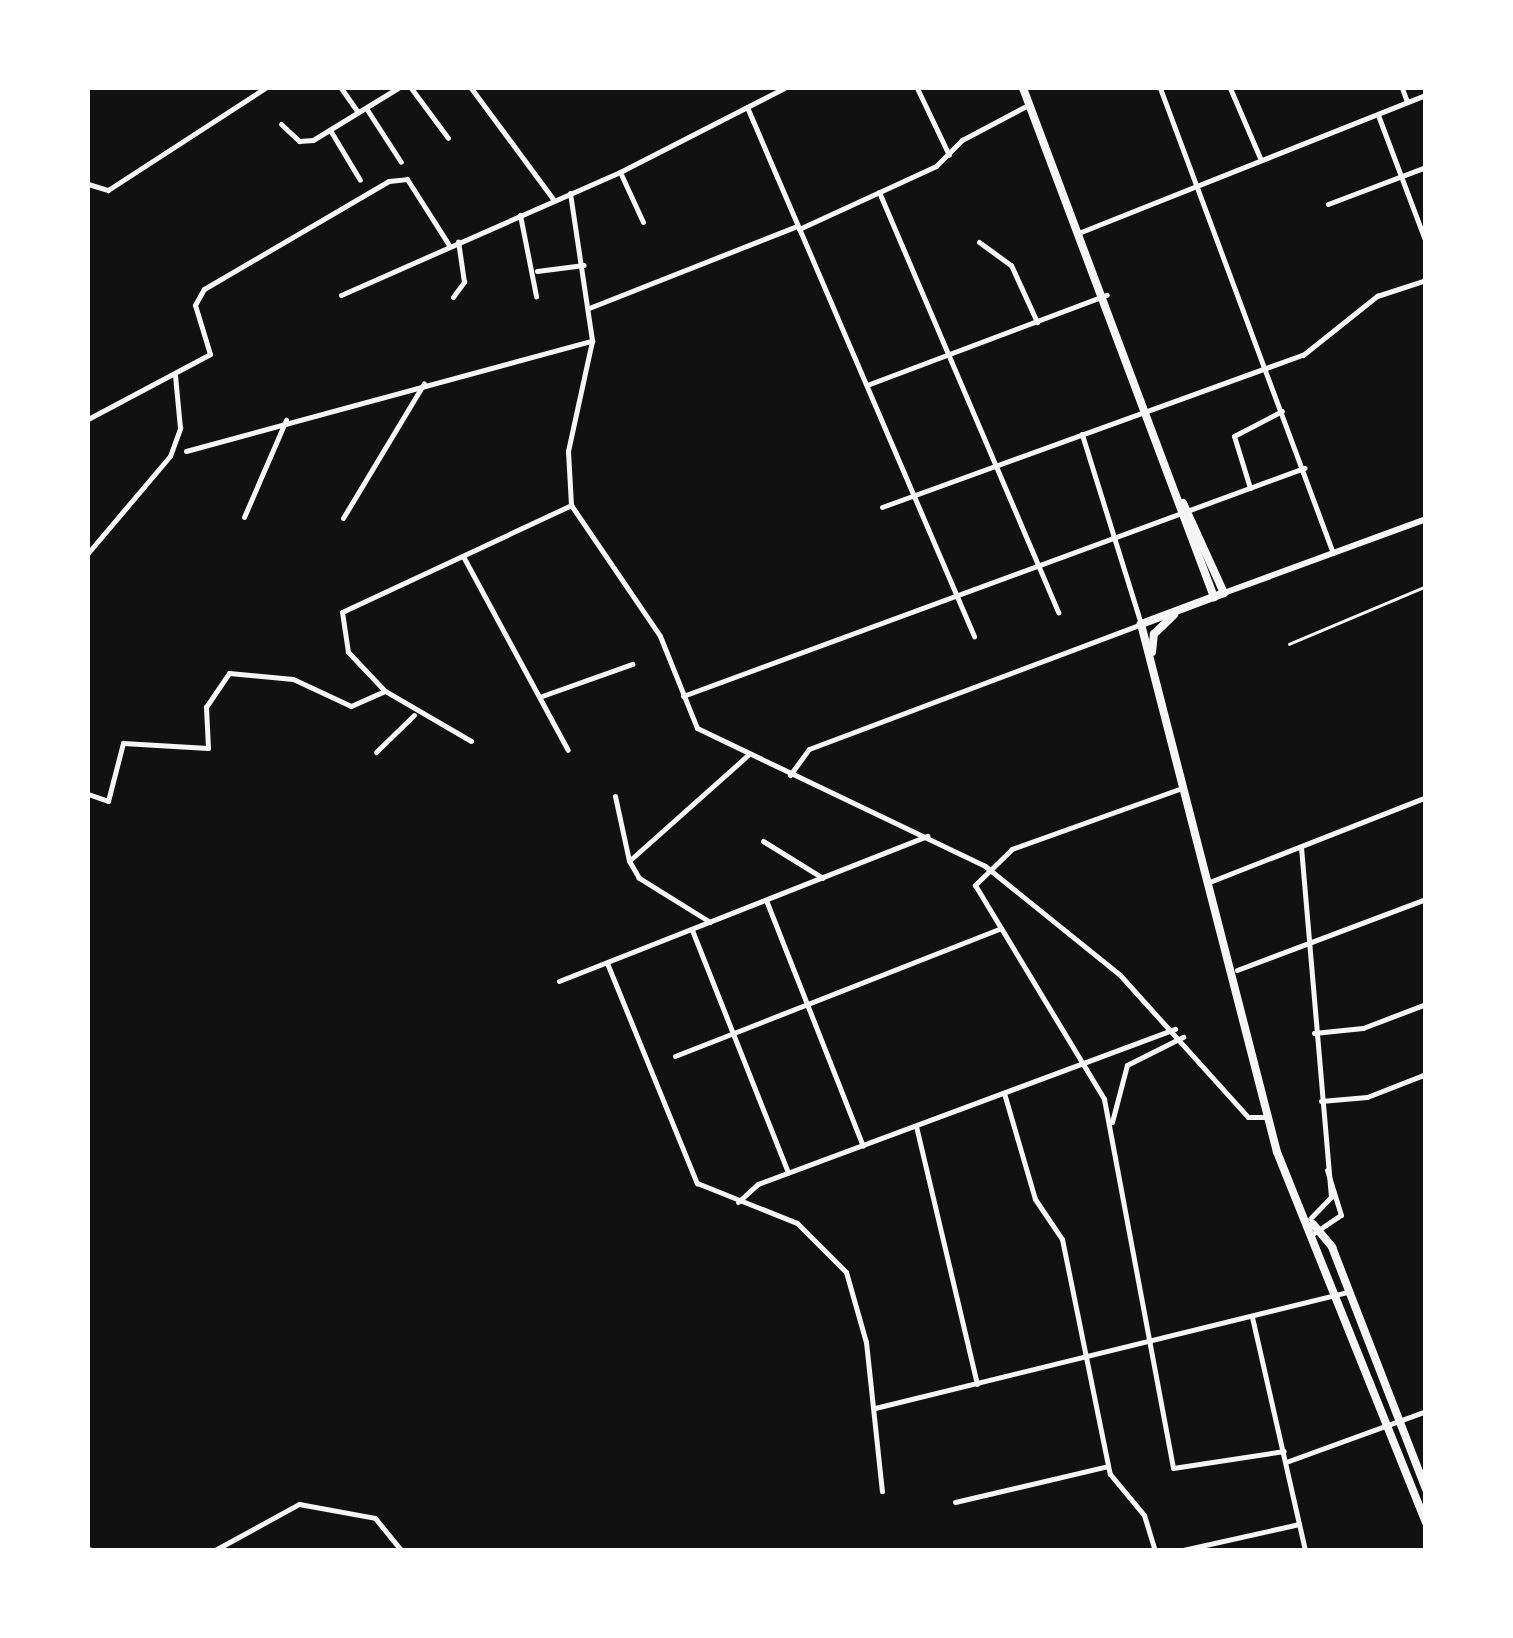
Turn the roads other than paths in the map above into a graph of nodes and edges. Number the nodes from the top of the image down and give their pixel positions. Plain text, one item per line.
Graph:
1 (265, 88) edge
2 (341, 88) edge
3 (398, 88) edge
4 (411, 88) edge
5 (471, 88) edge
6 (784, 88) edge
7 (917, 88) edge
8 (1022, 88) edge
9 (1160, 88) edge
10 (1230, 88) edge
11 (1402, 88) edge
12 (1426, 95) edge
13 (1407, 102) junction
14 (1030, 104) junction
15 (747, 107) junction
16 (366, 108) junction
17 (358, 112) junction
18 (1377, 114) junction
19 (282, 124) dead end
20 (330, 130) junction
21 (448, 138) dead end
22 (949, 155) junction
23 (1260, 160) junction
24 (401, 162) dead end
25 (1426, 167) edge
26 (620, 172) junction
27 (1400, 176) junction
28 (360, 180) dead end
29 (88, 184) edge
30 (1198, 185) junction
31 (879, 192) junction
32 (570, 193) junction
33 (553, 199) junction
34 (1328, 204) dead end
35 (520, 215) junction
36 (644, 222) dead end
37 (798, 227) junction
38 (1081, 232) junction
39 (1425, 240) edge
40 (458, 242) junction
41 (979, 242) dead end
42 (449, 245) junction
43 (584, 265) junction
44 (537, 271) junction
45 (1426, 280) edge
46 (340, 295) dead end
47 (1107, 295) junction
48 (453, 296) dead end
49 (536, 296) dead end
50 (589, 308) junction
51 (1037, 322) junction
52 (592, 341) junction
53 (949, 356) junction
54 (1266, 368) junction
55 (174, 375) junction
56 (424, 383) junction
57 (866, 385) junction
58 (1149, 410) junction
59 (1282, 411) junction
60 (88, 419) edge
61 (286, 420) junction
62 (1082, 434) junction
63 (186, 450) dead end
64 (996, 464) junction
65 (1304, 468) junction
66 (1250, 488) junction
67 (914, 495) junction
68 (571, 505) junction
69 (882, 507) dead end
70 (1185, 509) junction
71 (244, 516) dead end
72 (343, 518) dead end
73 (1426, 518) edge
74 (1116, 540) junction
75 (88, 553) edge
76 (1332, 553) junction
77 (464, 558) junction
78 (1039, 565) junction
79 (1426, 586) edge
80 (1219, 595) junction
81 (958, 596) junction
82 (1181, 609) junction
83 (1058, 612) dead end
84 (1141, 624) junction
85 (974, 636) dead end
86 (1289, 644) dead end
87 (632, 664) dead end
88 (1152, 666) junction
89 (385, 690) junction
90 (542, 696) junction
91 (682, 696) junction
92 (414, 716) junction
93 (471, 741) dead end
94 (568, 750) dead end
95 (376, 752) dead end
96 (748, 755) junction
97 (790, 774) junction
98 (1185, 787) junction
99 (88, 794) edge
100 (615, 796) dead end
101 (1426, 797) edge
102 (927, 836) junction
103 (763, 841) dead end
104 (1301, 847) junction
105 (629, 861) junction
106 (985, 866) junction
107 (823, 878) junction
108 (1212, 881) junction
109 (766, 900) junction
110 (1426, 900) edge
111 (710, 922) junction
112 (1000, 928) junction
113 (692, 930) junction
114 (1307, 946) junction
115 (607, 963) junction
116 (1237, 970) junction
117 (559, 981) dead end
118 (1426, 1004) edge
119 (809, 1006) junction
120 (1175, 1029) junction
121 (1314, 1033) junction
122 (733, 1034) junction
123 (1183, 1037) junction
124 (675, 1056) dead end
125 (1087, 1062) junction
126 (1426, 1074) edge
127 (1004, 1093) junction
128 (1321, 1101) junction
129 (1269, 1117) junction
130 (1111, 1125) junction
131 (916, 1126) junction
132 (863, 1146) junction
133 (1326, 1168) junction
134 (788, 1173) junction
135 (738, 1202) junction
136 (1315, 1226) junction
137 (1349, 1291) junction
138 (1338, 1296) junction
139 (1252, 1317) junction
140 (1152, 1340) junction
141 (1086, 1357) junction
142 (977, 1384) junction
143 (875, 1408) junction
144 (1422, 1412) edge
145 (1400, 1421) junction
146 (1390, 1425) junction
147 (1284, 1451) junction
148 (1286, 1462) junction
149 (1108, 1466) junction
150 (1426, 1489) edge
151 (882, 1491) dead end
152 (955, 1502) dead end
153 (1426, 1522) edge
154 (1299, 1524) junction
155 (215, 1550) edge
156 (401, 1550) edge
157 (1155, 1550) edge
158 (1183, 1550) edge
159 (1305, 1550) edge

1 - 29 street
2 - 17 street
3 - 16 street
4 - 21 street
5 - 33 street
6 - 15 street
7 - 22 street
8 - 14 main road
9 - 30 street
10 - 23 street
11 - 13 street
12 - 13 street
13 - 18 street
14 - 22 street
14 - 38 main road
15 - 26 street
15 - 37 street
16 - 17 street
16 - 24 street
17 - 20 street
18 - 23 street
18 - 27 street
19 - 20 street
20 - 28 street
22 - 31 street
23 - 30 street
25 - 27 street
26 - 32 street
26 - 36 street
27 - 34 street
27 - 39 street
30 - 38 street
30 - 54 street
31 - 37 street
31 - 53 street
32 - 33 street
32 - 43 street
33 - 35 street
35 - 40 street
35 - 44 street
37 - 50 street
37 - 57 street
38 - 47 main road
40 - 42 street
40 - 48 street
41 - 51 street
42 - 46 street
42 - 55 street
43 - 44 street
43 - 50 street
44 - 49 street
45 - 54 street
47 - 51 street
47 - 58 main road
50 - 52 street
51 - 53 street
52 - 56 street
52 - 68 street
53 - 57 street
53 - 64 street
54 - 58 street
54 - 59 street
55 - 60 street
55 - 75 street
56 - 61 street
56 - 72 street
57 - 67 street
58 - 62 street
58 - 70 main road
59 - 65 street
59 - 66 street
61 - 63 street
61 - 71 street
62 - 64 street
62 - 74 street
64 - 67 street
64 - 78 street
65 - 66 street
65 - 76 street
66 - 70 street
67 - 69 street
67 - 81 street
68 - 77 street
68 - 91 street
70 - 74 street
70 - 80 main road
73 - 76 main road
74 - 78 street
74 - 84 street
76 - 80 main road
77 - 89 street
77 - 90 street
78 - 81 street
78 - 83 street
79 - 86 lane
80 - 82 main road
81 - 85 street
81 - 91 street
82 - 84 main road
82 - 88 main road
84 - 88 main road
84 - 97 street
87 - 90 street
88 - 98 main road
89 - 92 street
89 - 99 street
90 - 94 street
91 - 96 street
92 - 93 street
92 - 95 street
96 - 97 street
96 - 105 street
97 - 102 street
98 - 106 street
98 - 108 main road
100 - 105 street
101 - 104 street
102 - 106 street
102 - 107 street
103 - 107 street
104 - 108 street
104 - 114 street
105 - 111 street
106 - 112 street
106 - 120 street
107 - 109 street
108 - 116 main road
109 - 111 street
109 - 119 street
110 - 114 street
111 - 113 street
112 - 119 street
112 - 125 street
113 - 115 street
113 - 122 street
114 - 116 street
114 - 121 street
115 - 117 street
115 - 135 street
116 - 129 main road
118 - 121 street
119 - 122 street
119 - 132 street
120 - 123 street
120 - 125 street
121 - 128 street
122 - 124 street
122 - 134 street
123 - 129 street
123 - 130 street
125 - 127 street
125 - 130 street
126 - 128 street
127 - 131 street
127 - 141 street
128 - 133 street
129 - 136 main road
130 - 140 street
131 - 132 street
131 - 142 street
132 - 134 street
133 - 136 street
133 - 136 street
134 - 135 street
135 - 143 street
136 - 137 main road
136 - 138 main road
137 - 138 street
137 - 145 main road
138 - 139 street
138 - 146 main road
139 - 140 street
139 - 147 street
140 - 141 street
140 - 147 street
141 - 142 street
141 - 149 street
142 - 143 street
143 - 151 street
144 - 145 street
145 - 146 street
145 - 150 main road
146 - 148 street
146 - 153 main road
147 - 148 street
148 - 154 street
149 - 152 street
149 - 157 street
154 - 158 street
154 - 159 street
155 - 156 street

